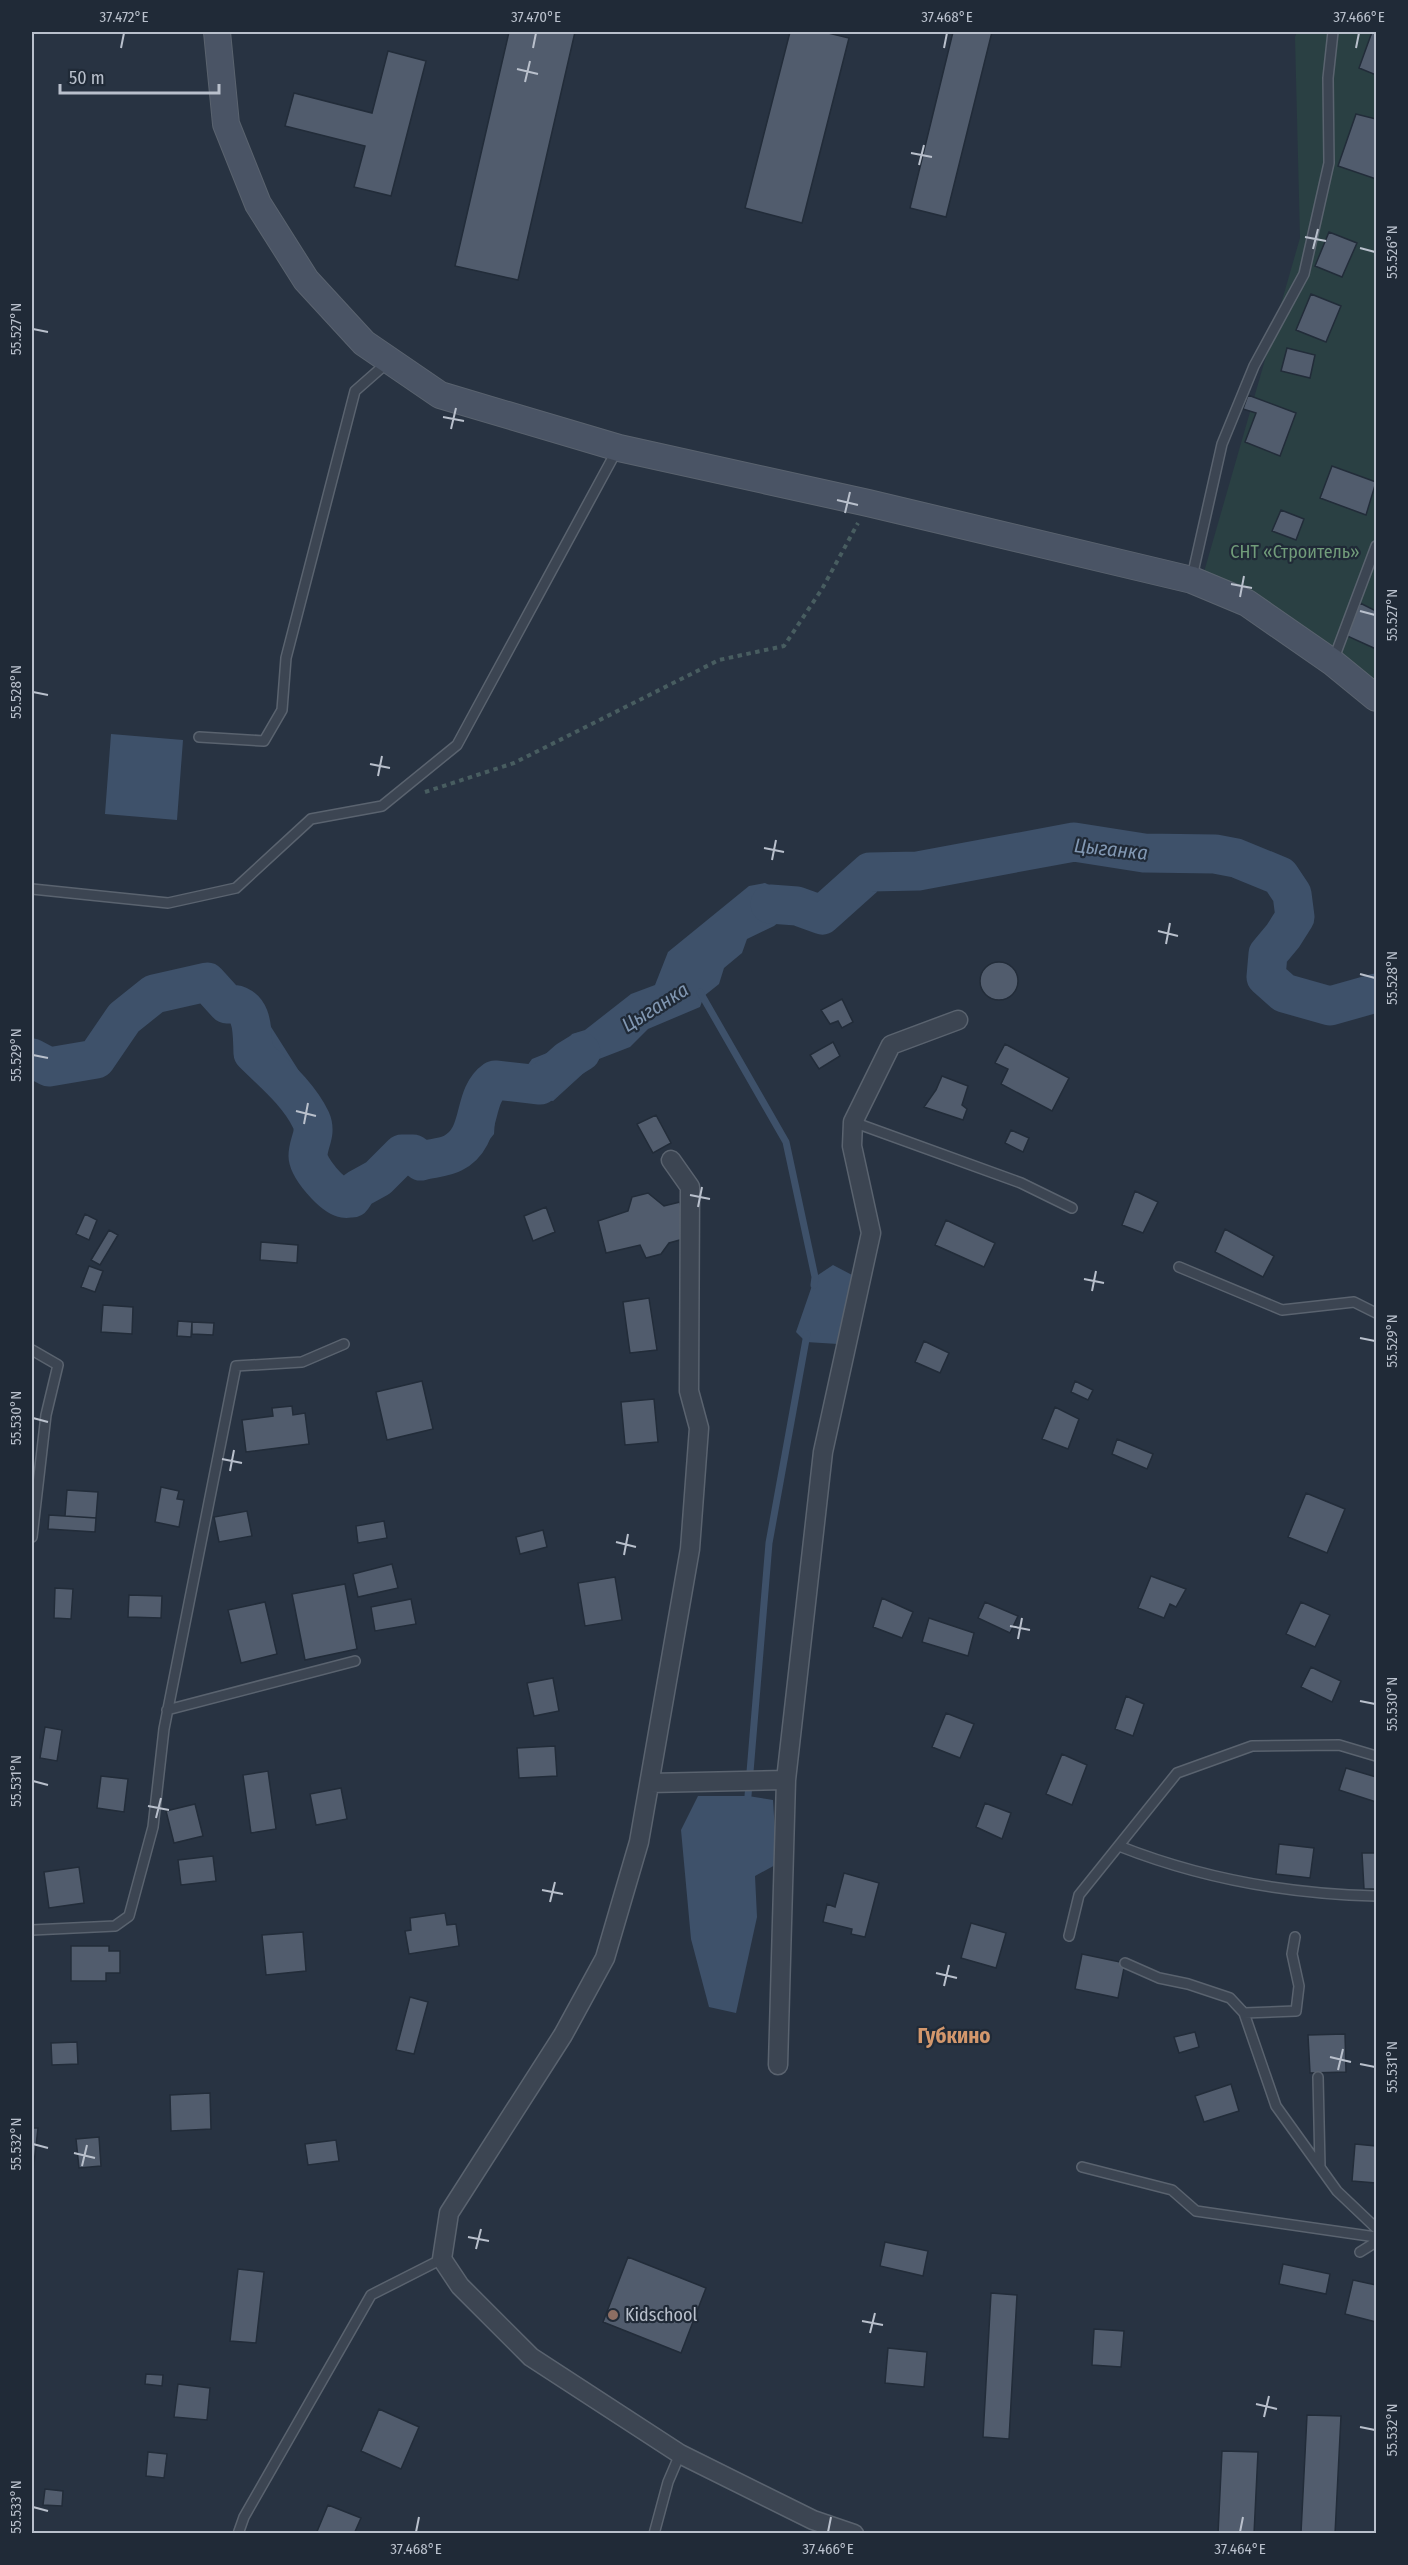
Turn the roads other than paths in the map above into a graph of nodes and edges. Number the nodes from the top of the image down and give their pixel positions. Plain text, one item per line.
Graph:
1 (217, 32) edge
2 (1333, 32) edge
3 (390, 360) junction
4 (619, 448) junction
5 (1377, 546) edge
6 (1192, 580) junction
7 (1332, 662) junction
8 (1377, 698) edge
9 (199, 737) dead end
10 (32, 889) edge
11 (958, 1020) dead end
12 (853, 1122) junction
13 (671, 1160) dead end
14 (1072, 1208) dead end
15 (1179, 1268) dead end
16 (1377, 1313) edge
17 (344, 1344) dead end
18 (32, 1350) edge
19 (32, 1538) edge
20 (355, 1661) dead end
21 (167, 1710) junction
22 (1377, 1756) edge
23 (786, 1780) junction
24 (650, 1783) junction
25 (1119, 1846) junction
26 (1377, 1896) edge
27 (32, 1930) edge
28 (1069, 1936) dead end
29 (1295, 1937) dead end
30 (1125, 1964) dead end
31 (1244, 2013) junction
32 (778, 2065) dead end
33 (1318, 2077) dead end
34 (1082, 2167) dead end
35 (1320, 2168) junction
36 (1377, 2228) edge
37 (1377, 2236) edge
38 (1377, 2242) edge
39 (1360, 2252) dead end
40 (442, 2259) junction
41 (680, 2454) junction
42 (238, 2534) edge
43 (654, 2534) edge
44 (854, 2534) edge

1 - 3 street
2 - 6 lane
3 - 4 street
3 - 9 lane
4 - 6 street
4 - 10 lane
5 - 7 lane
6 - 7 street
7 - 8 street
11 - 12 street
12 - 14 lane
12 - 23 street
13 - 24 street
15 - 16 lane
17 - 21 lane
18 - 19 lane
20 - 21 lane
21 - 27 lane
22 - 25 lane
23 - 24 street
23 - 32 street
24 - 40 street
25 - 26 lane
25 - 28 lane
29 - 31 lane
30 - 31 lane
31 - 35 lane
33 - 35 lane
34 - 37 lane
35 - 36 lane
38 - 39 lane
40 - 41 street
40 - 42 lane
41 - 43 lane
41 - 44 street

